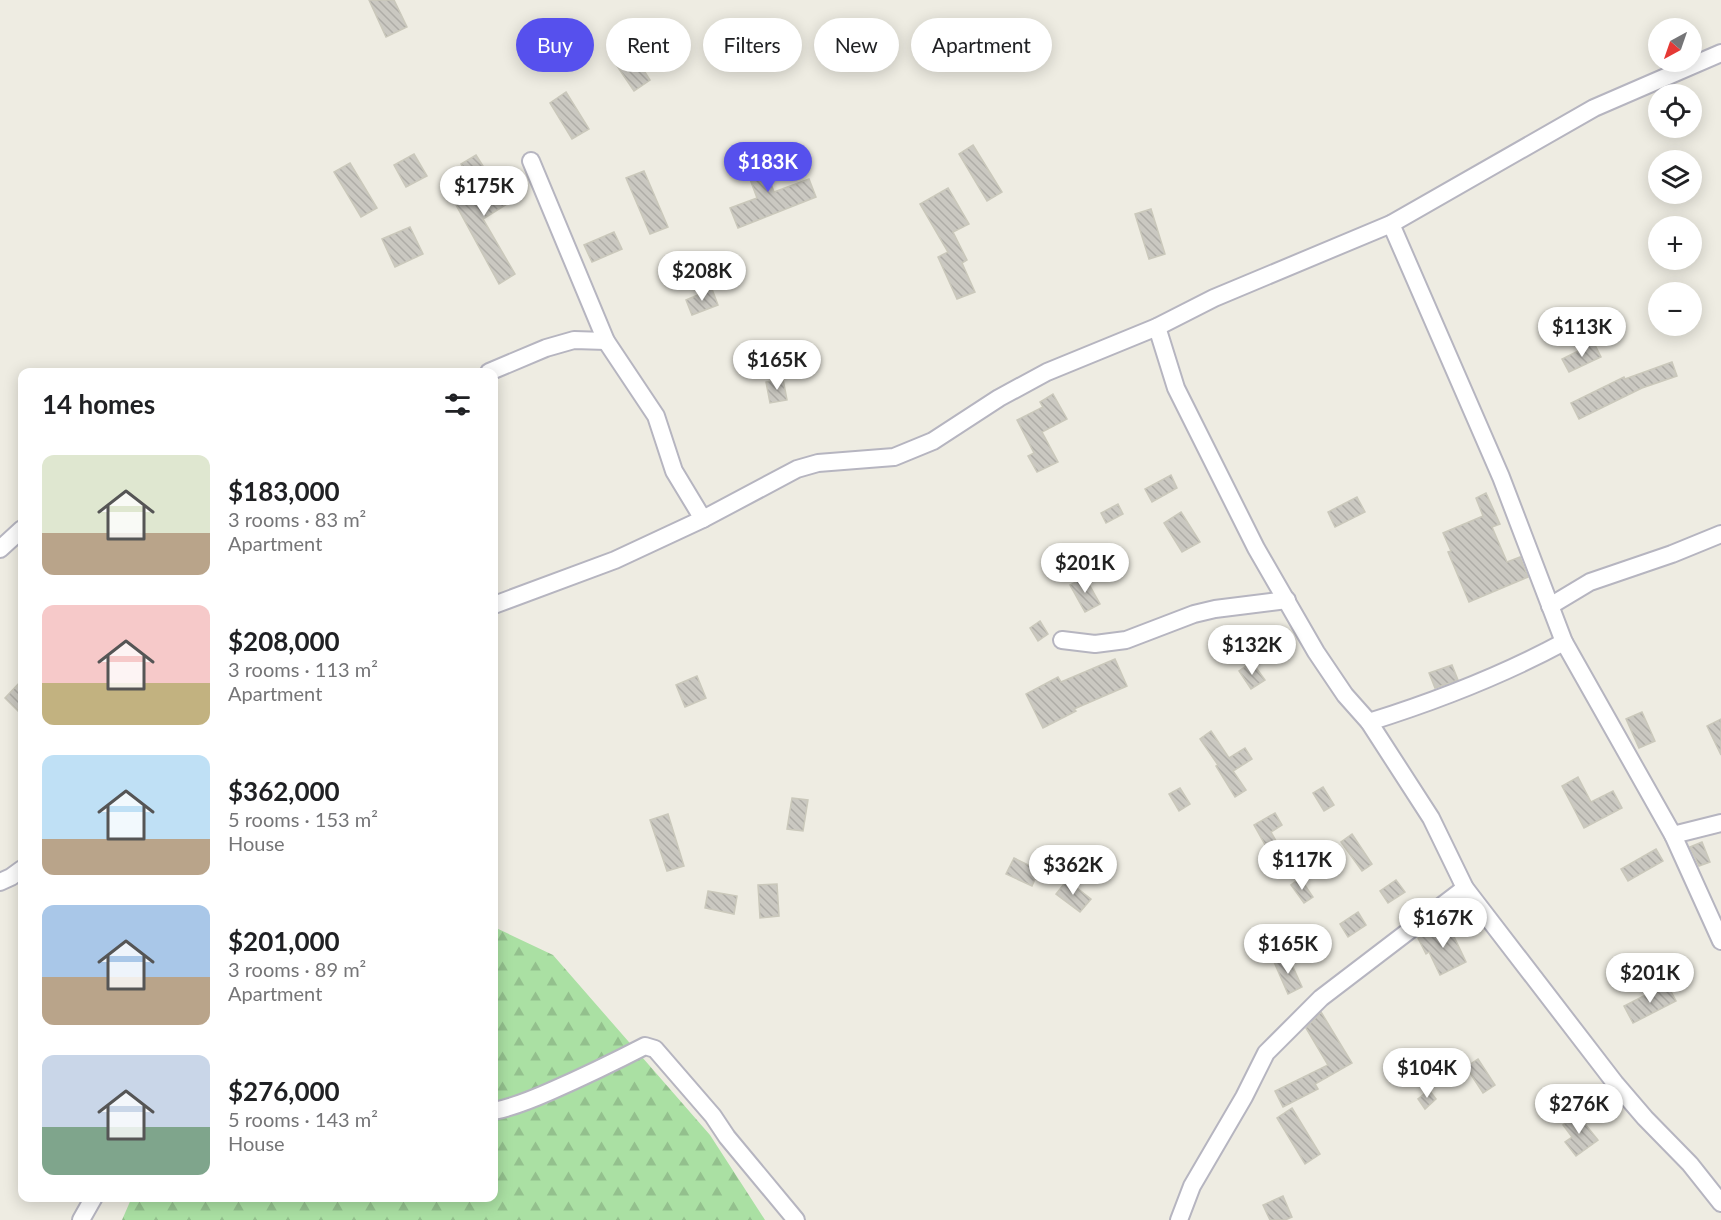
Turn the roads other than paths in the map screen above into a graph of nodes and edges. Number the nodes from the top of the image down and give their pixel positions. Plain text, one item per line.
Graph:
1 (1721, 53) edge
2 (531, 161) dead end
3 (1391, 224) junction
4 (1157, 327) junction
5 (606, 341) junction
6 (498, 368) edge
7 (703, 519) junction
8 (18, 533) edge
9 (1721, 534) edge
10 (0, 549) edge
11 (1287, 600) junction
12 (498, 604) edge
13 (1550, 606) junction
14 (1062, 640) dead end
15 (1564, 642) junction
16 (1369, 722) junction
17 (1721, 823) edge
18 (1673, 835) junction
19 (18, 872) edge
20 (0, 882) edge
21 (1465, 888) junction
22 (1721, 941) edge
23 (498, 1110) edge
24 (91, 1202) edge
25 (1721, 1203) edge
26 (81, 1220) edge
27 (796, 1220) edge
28 (1179, 1220) edge

1 - 3 street
2 - 5 street
3 - 4 street
3 - 13 street
4 - 7 street
4 - 11 street
5 - 6 street
5 - 7 street
7 - 12 street
8 - 10 street
9 - 13 street
11 - 14 street
11 - 16 street
13 - 15 street
15 - 16 street
15 - 18 street
16 - 21 street
17 - 18 street
18 - 22 street
19 - 20 street
21 - 25 street
21 - 28 street
23 - 27 street
24 - 26 street

